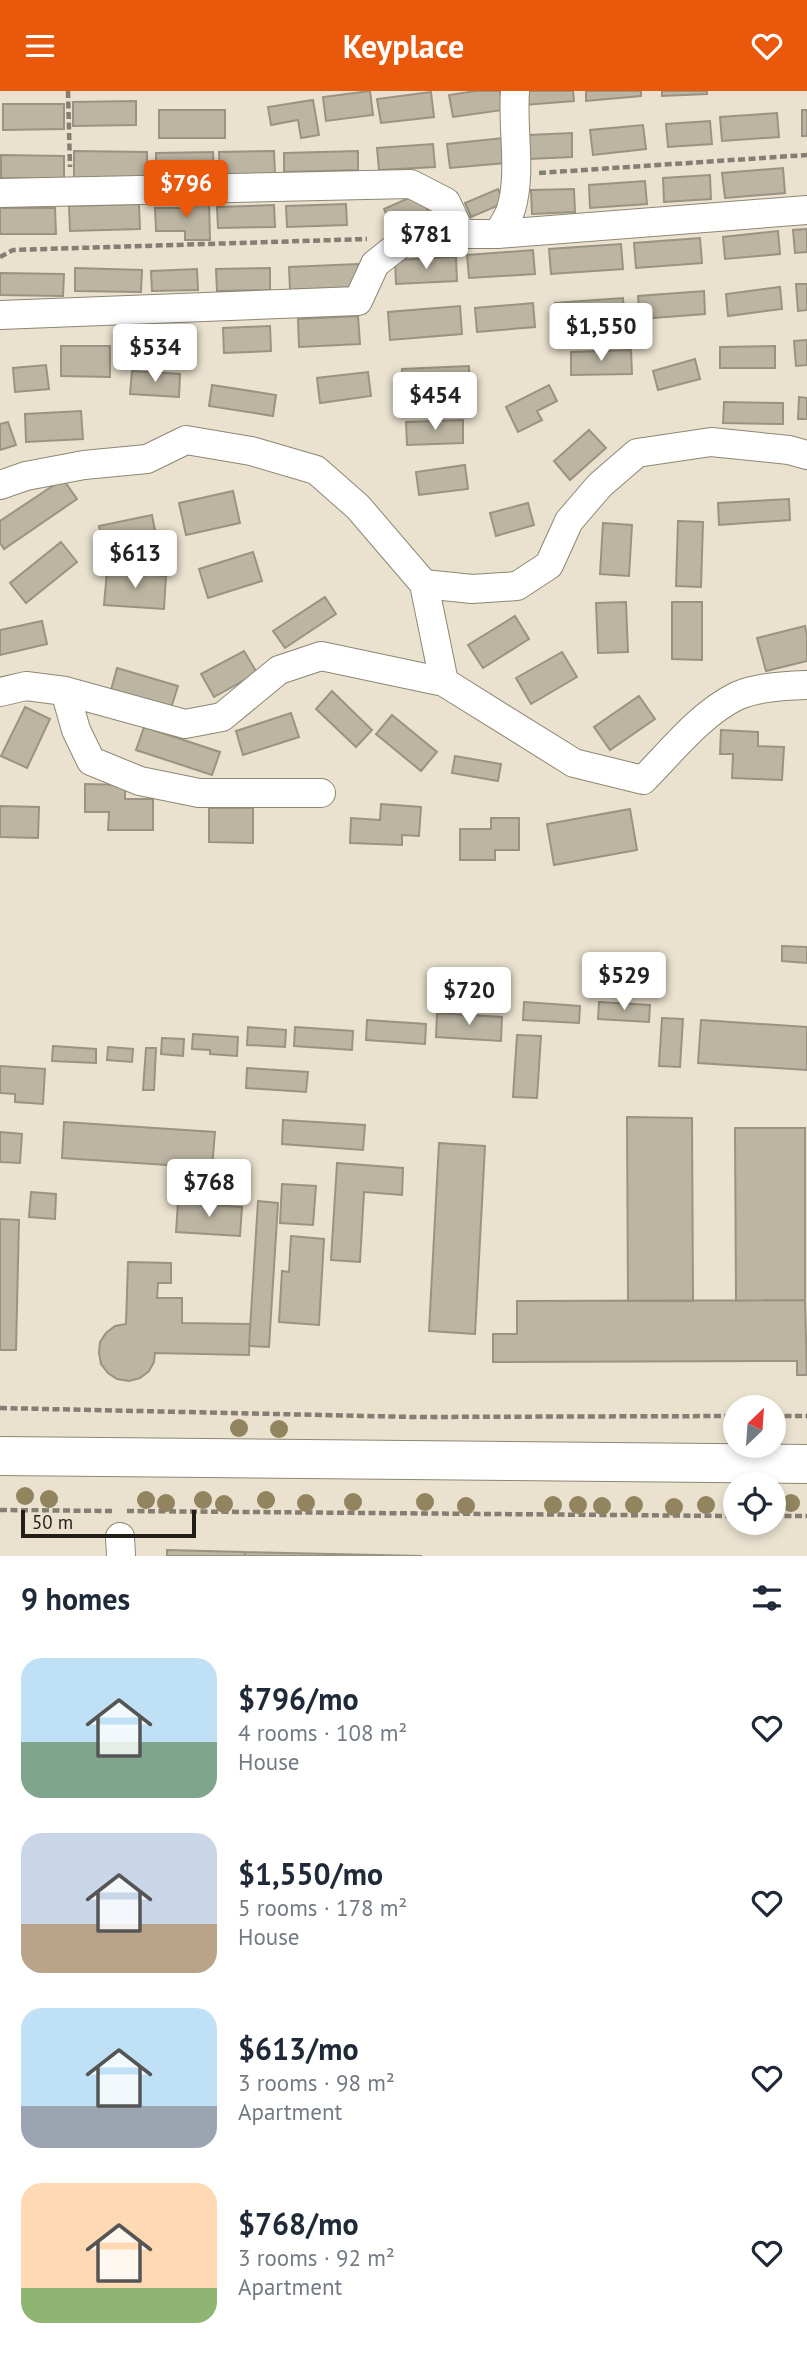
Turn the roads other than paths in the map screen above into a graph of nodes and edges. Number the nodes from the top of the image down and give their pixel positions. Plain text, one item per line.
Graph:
1 (515, 91) edge
2 (0, 193) edge
3 (807, 210) edge
4 (498, 233) junction
5 (461, 234) junction
6 (0, 315) edge
7 (807, 455) edge
8 (0, 485) edge
9 (424, 584) junction
10 (444, 682) junction
11 (807, 685) edge
12 (65, 691) junction
13 (0, 692) edge
14 (321, 793) dead end
15 (0, 1456) edge
16 (807, 1464) edge

1 - 4 street
2 - 5 street
3 - 4 street
4 - 5 street
5 - 6 street
7 - 9 street
8 - 9 street
9 - 10 street
10 - 11 street
10 - 12 street
12 - 13 street
12 - 14 street
15 - 16 main road

